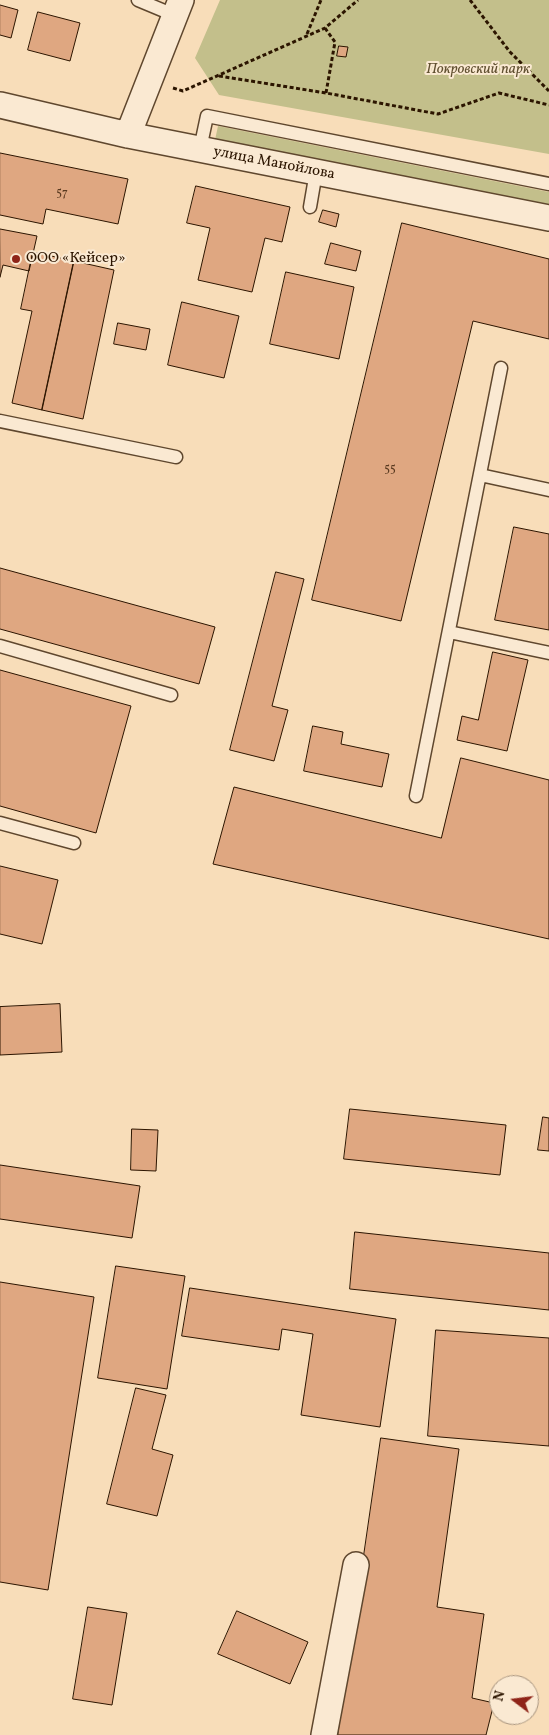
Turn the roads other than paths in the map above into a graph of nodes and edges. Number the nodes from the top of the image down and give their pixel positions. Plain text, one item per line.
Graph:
1 (138, 0) edge
2 (177, 8) edge
3 (0, 105) edge
4 (128, 135) junction
5 (200, 149) junction
6 (316, 172) junction
7 (549, 184) edge
8 (310, 207) dead end
9 (549, 218) edge
10 (502, 368) dead end
11 (0, 421) edge
12 (176, 457) dead end
13 (480, 475) junction
14 (549, 490) edge
15 (449, 632) junction
16 (0, 646) edge
17 (549, 653) edge
18 (171, 695) dead end
19 (416, 796) dead end
20 (0, 823) edge
21 (74, 843) dead end
22 (356, 1565) dead end
23 (324, 1735) edge

1 - 2 lane
2 - 4 street
3 - 4 street, улица Манойлова
4 - 5 street, улица Манойлова
5 - 6 street, улица Манойлова
5 - 7 lane
6 - 8 lane
6 - 9 street, улица Манойлова
10 - 13 lane
11 - 12 lane
13 - 14 lane
13 - 15 lane
15 - 17 lane
15 - 19 lane
16 - 18 lane
20 - 21 lane
22 - 23 street

